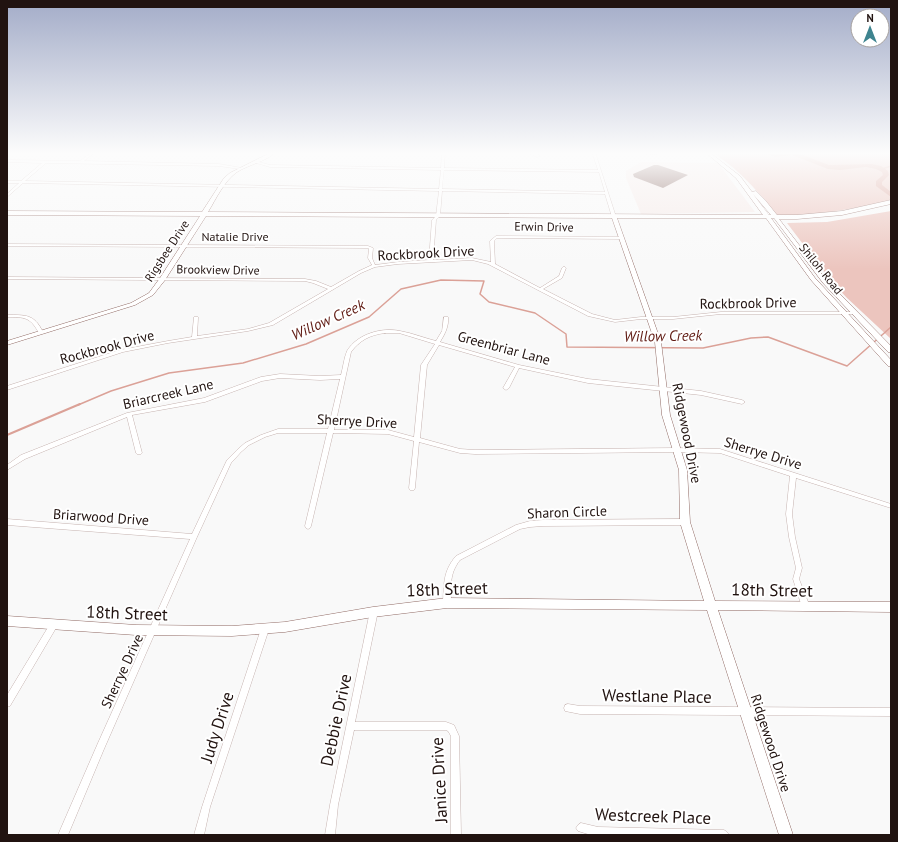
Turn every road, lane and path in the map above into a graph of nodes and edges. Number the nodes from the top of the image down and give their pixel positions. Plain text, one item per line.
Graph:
1 (218, 191) edge
2 (441, 191) edge
3 (512, 191) edge
4 (752, 191) edge
5 (606, 193) joint
6 (890, 205) edge
7 (7, 213) edge
8 (7, 216) edge
9 (203, 216) junction
10 (436, 218) junction
11 (614, 219) junction
12 (774, 219) junction
13 (621, 238) junction
14 (7, 245) edge
15 (184, 247) junction
16 (431, 261) junction
17 (492, 264) junction
18 (374, 266) junction
19 (564, 268) dead end
20 (7, 278) edge
21 (163, 279) junction
22 (541, 289) junction
23 (332, 290) junction
24 (844, 313) junction
25 (855, 313) junction
26 (7, 316) edge
27 (196, 318) dead end
28 (446, 318) dead end
29 (649, 318) junction
30 (41, 332) junction
31 (194, 338) junction
32 (438, 342) junction
33 (7, 343) edge
34 (891, 350) edge
35 (891, 364) edge
36 (518, 366) junction
37 (342, 377) junction
38 (7, 388) edge
39 (506, 388) dead end
40 (663, 389) junction
41 (742, 402) dead end
42 (129, 414) junction
43 (330, 431) junction
44 (417, 440) junction
45 (676, 450) junction
46 (139, 453) dead end
47 (7, 468) edge
48 (793, 475) junction
49 (412, 488) dead end
50 (891, 506) edge
51 (7, 522) edge
52 (685, 522) junction
53 (308, 526) dead end
54 (194, 537) junction
55 (447, 603) junction
56 (712, 606) junction
57 (806, 607) junction
58 (891, 607) edge
59 (374, 611) junction
60 (7, 621) edge
61 (53, 626) junction
62 (265, 629) junction
63 (153, 631) junction
64 (7, 703) edge
65 (568, 708) dead end
66 (747, 712) junction
67 (891, 712) edge
68 (351, 726) junction
69 (581, 828) dead end
70 (63, 835) edge
71 (199, 835) edge
72 (330, 835) edge
73 (456, 835) edge
74 (724, 835) edge
75 (786, 835) edge

1 - 9 main road, Rigsbee Drive
2 - 10 street
3 - 5 street
4 - 12 main road, Shiloh Road
5 - 11 street, Ridgewood Drive
6 - 12 main road
7 - 9 main road
8 - 9 main road
9 - 10 main road
9 - 15 main road, Rigsbee Drive
10 - 11 main road
10 - 16 street
11 - 12 main road
11 - 13 main road, Ridgewood Drive
12 - 24 main road, Shiloh Road
12 - 25 main road, Shiloh Road
13 - 17 street, Erwin Drive
13 - 29 main road, Ridgewood Drive
14 - 15 street, Natalie Drive
15 - 18 street, Natalie Drive
15 - 21 main road, Rigsbee Drive
16 - 17 street, Rockbrook Drive
16 - 18 street, Rockbrook Drive
17 - 22 street, Rockbrook Drive
18 - 23 street, Rockbrook Drive
19 - 22 street
20 - 21 street, Brookview Drive
21 - 23 street, Brookview Drive
21 - 30 main road, Rigsbee Drive
22 - 29 street, Rockbrook Drive
23 - 31 street, Rockbrook Drive
24 - 25 street, Rockbrook Drive
24 - 29 street, Rockbrook Drive
24 - 35 main road, Shiloh Road
25 - 34 main road, Shiloh Road
26 - 30 street
27 - 31 street
28 - 32 street
29 - 40 main road, Ridgewood Drive
30 - 33 main road, Rigsbee Drive
31 - 38 street, Rockbrook Drive
32 - 36 street, Greenbriar Lane
32 - 37 street, Greenbriar Lane
32 - 44 street
36 - 39 street
36 - 40 street, Greenbriar Lane
37 - 42 street, Briarcreek Lane
37 - 43 street, Greenbriar Lane
40 - 41 street, Greenbriar Lane
40 - 45 main road, Ridgewood Drive
42 - 46 street
42 - 47 street, Briarcreek Lane
43 - 44 street, Sherrye Drive
43 - 53 street, Greenbriar Lane
43 - 54 street, Sherrye Drive
44 - 45 street, Sherrye Drive
44 - 49 street
45 - 48 street, Sherrye Drive
45 - 52 main road, Ridgewood Drive
48 - 50 street, Sherrye Drive
48 - 57 street
51 - 54 street, Briarwood Drive
52 - 55 street, Sharon Circle
52 - 56 main road, Ridgewood Drive
54 - 63 street, Sherrye Drive
55 - 56 main road, 18th Street
55 - 59 main road, 18th Street
56 - 57 main road, 18th Street
56 - 66 main road, Ridgewood Drive
57 - 58 main road, 18th Street
59 - 62 main road, 18th Street
59 - 68 street, Debbie Drive
60 - 61 main road, 18th Street
61 - 63 main road, 18th Street
61 - 64 street
62 - 63 main road, 18th Street
62 - 71 street, Judy Drive
63 - 70 street, Sherrye Drive
65 - 66 street, Westlane Place
66 - 67 street, Westlane Place
66 - 75 main road, Ridgewood Drive
68 - 72 street, Debbie Drive
68 - 73 street, Janice Drive
69 - 74 street, Westcreek Place

